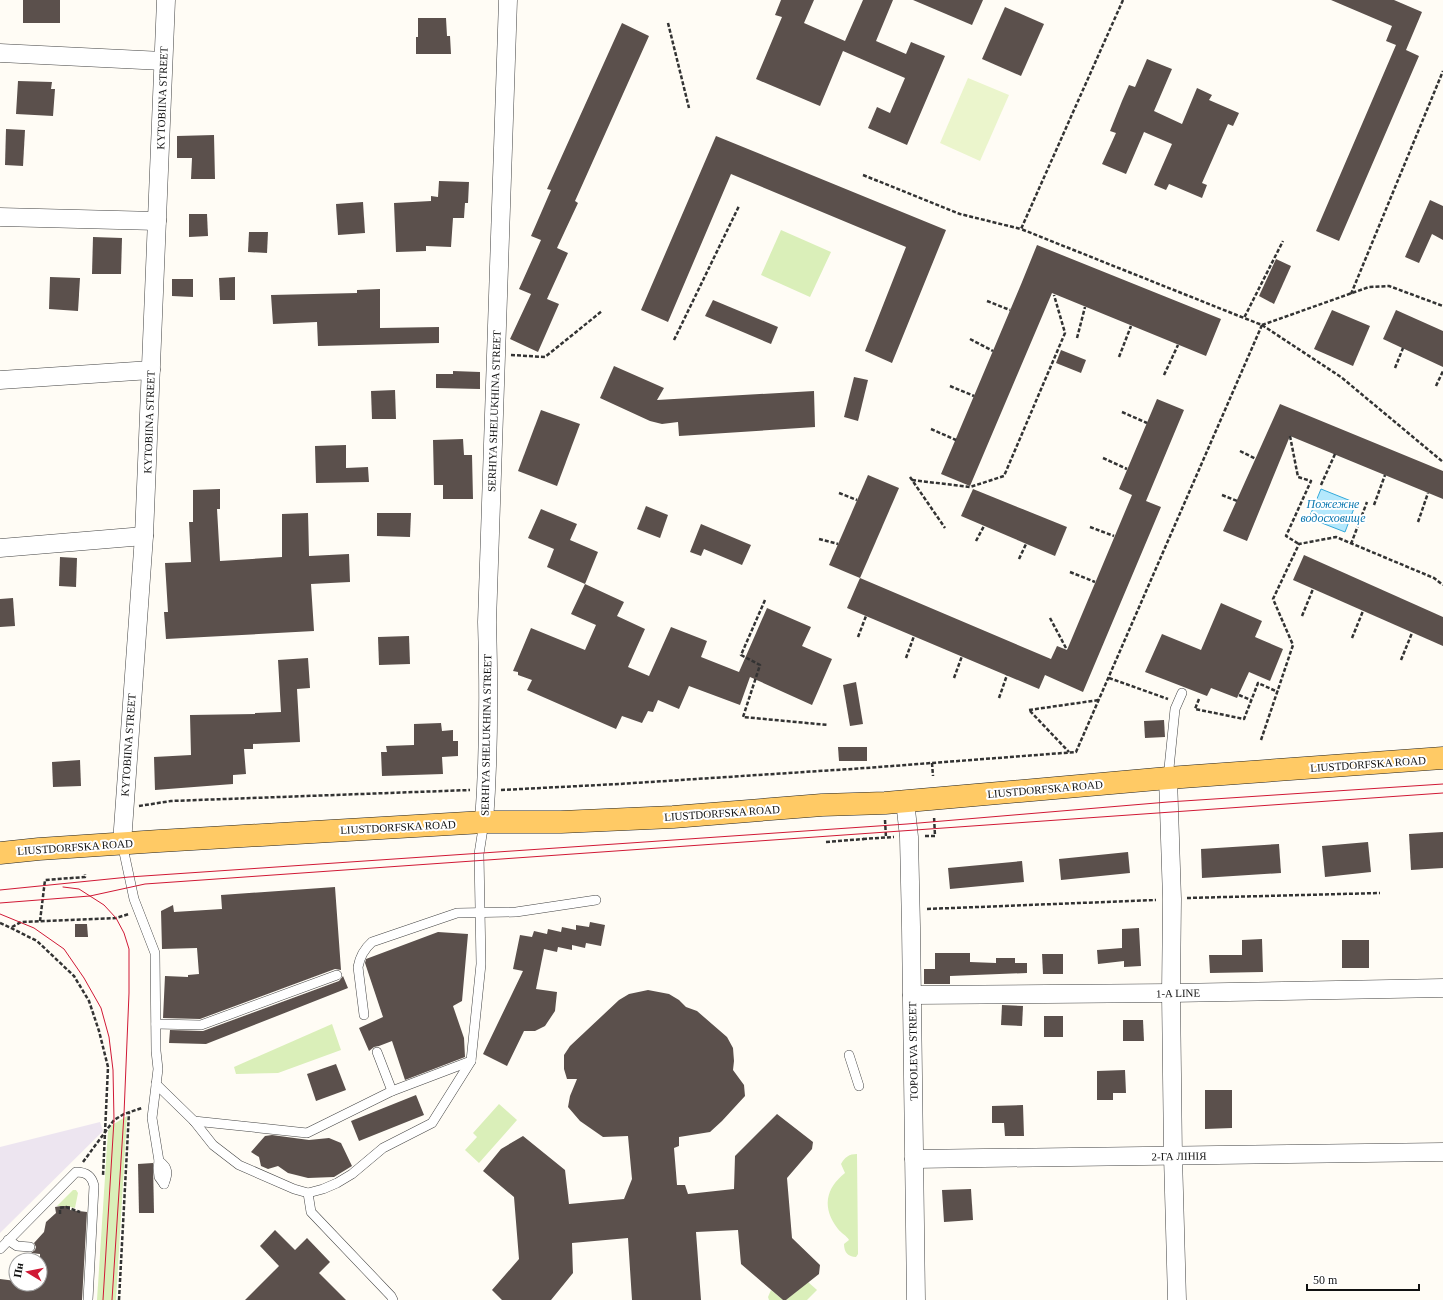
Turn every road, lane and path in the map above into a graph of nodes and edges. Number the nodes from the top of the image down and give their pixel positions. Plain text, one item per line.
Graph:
1 (166, 0) edge
2 (508, 0) edge
3 (1122, 0) edge
4 (668, 23) dead end
5 (0, 53) edge
6 (163, 61) junction
7 (1443, 71) edge
8 (689, 108) dead end
9 (863, 175) dead end
10 (739, 206) dead end
11 (0, 217) edge
12 (157, 221) junction
13 (1021, 229) junction
14 (1283, 241) dead end
15 (1351, 294) junction
16 (1054, 295) dead end
17 (987, 301) dead end
18 (1443, 306) edge
19 (1085, 307) dead end
20 (1010, 310) dead end
21 (602, 311) dead end
22 (1244, 318) junction
23 (1132, 326) dead end
24 (1262, 326) junction
25 (1077, 338) dead end
26 (970, 339) dead end
27 (674, 340) dead end
28 (1178, 345) dead end
29 (1403, 348) dead end
30 (993, 351) dead end
31 (496, 355) junction
32 (1119, 357) dead end
33 (1395, 368) dead end
34 (151, 370) junction
35 (1443, 371) edge
36 (1164, 376) dead end
37 (0, 380) edge
38 (950, 386) dead end
39 (1436, 386) dead end
40 (974, 396) dead end
41 (1122, 412) dead end
42 (1147, 423) dead end
43 (931, 429) dead end
44 (1290, 436) dead end
45 (956, 440) dead end
46 (1240, 451) dead end
47 (1335, 454) dead end
48 (1102, 458) dead end
49 (1256, 459) dead end
50 (1443, 462) edge
51 (1127, 469) dead end
52 (1385, 475) dead end
53 (910, 477) dead end
54 (912, 480) junction
55 (1321, 484) dead end
56 (839, 493) dead end
57 (1428, 493) dead end
58 (1222, 495) dead end
59 (857, 500) dead end
60 (1237, 501) dead end
61 (1367, 502) dead end
62 (1374, 505) dead end
63 (1418, 522) dead end
64 (984, 526) dead end
65 (1090, 527) dead end
66 (945, 528) dead end
67 (144, 536) junction
68 (1114, 536) dead end
69 (819, 539) dead end
70 (976, 541) dead end
71 (838, 544) dead end
72 (1026, 544) dead end
73 (1299, 544) junction
74 (1351, 544) junction
75 (0, 548) edge
76 (1019, 559) dead end
77 (1070, 572) dead end
78 (1095, 582) dead end
79 (1443, 585) edge
80 (1313, 589) dead end
81 (765, 600) dead end
82 (1363, 611) dead end
83 (866, 616) dead end
84 (1302, 616) dead end
85 (1050, 618) dead end
86 (1412, 633) dead end
87 (914, 636) dead end
88 (858, 637) dead end
89 (1352, 638) dead end
90 (1066, 650) dead end
91 (962, 656) dead end
92 (906, 658) dead end
93 (1401, 660) dead end
94 (1007, 675) dead end
95 (954, 678) dead end
96 (1109, 678) junction
97 (1278, 692) junction
98 (1182, 693) dead end
99 (1239, 695) dead end
100 (999, 698) dead end
101 (1199, 699) dead end
102 (1099, 700) junction
103 (1251, 700) junction
104 (1178, 703) junction
105 (1195, 709) junction
106 (828, 725) dead end
107 (1261, 740) dead end
108 (1069, 753) junction
109 (1443, 758) edge
110 (932, 763) junction
111 (933, 776) dead end
112 (1168, 778) junction
113 (486, 790) junction
114 (905, 801) junction
115 (139, 806) dead end
116 (934, 812) dead end
117 (885, 819) dead end
118 (484, 822) junction
119 (922, 836) dead end
120 (868, 838) junction
121 (886, 838) junction
122 (863, 839) dead end
123 (826, 842) dead end
124 (122, 843) junction
125 (896, 843) dead end
126 (0, 853) edge
127 (85, 874) dead end
128 (1380, 893) dead end
129 (1172, 899) junction
130 (596, 900) dead end
131 (910, 910) junction
132 (138, 912) junction
133 (480, 913) junction
134 (40, 921) junction
135 (0, 924) edge
136 (12, 928) junction
137 (336, 975) dead end
138 (1443, 988) edge
139 (1171, 993) junction
140 (912, 995) junction
141 (364, 1015) dead end
142 (156, 1024) junction
143 (377, 1052) dead end
144 (849, 1055) dead end
145 (471, 1061) junction
146 (156, 1084) junction
147 (859, 1086) dead end
148 (392, 1091) junction
149 (153, 1104) junction
150 (129, 1112) junction
151 (194, 1121) junction
152 (106, 1131) junction
153 (1443, 1152) edge
154 (1173, 1156) junction
155 (914, 1159) junction
156 (159, 1161) dead end
157 (76, 1172) junction
158 (308, 1193) junction
159 (80, 1212) dead end
160 (60, 1214) dead end
161 (8, 1240) junction
162 (30, 1248) dead end
163 (0, 1249) edge
164 (88, 1300) edge
165 (119, 1300) edge
166 (393, 1300) edge
167 (916, 1300) edge
168 (1177, 1300) edge

1 - 6 street, KYTOBIINA STREET
2 - 31 street, SERHIYA SHELUKHINA STREET
3 - 13 path
4 - 8 path
5 - 6 street
6 - 12 street, KYTOBIINA STREET
7 - 15 path
9 - 13 path
10 - 27 path
11 - 12 street
12 - 34 street, KYTOBIINA STREET
13 - 22 path
14 - 22 path
15 - 18 path
15 - 24 path
16 - 54 path
17 - 20 path
19 - 25 path
21 - 31 path
22 - 24 path
23 - 32 path
24 - 50 path
24 - 96 path
26 - 30 path
28 - 36 path
29 - 33 path
31 - 113 street, SERHIYA SHELUKHINA STREET
34 - 37 street
34 - 67 street, KYTOBIINA STREET
35 - 39 path
38 - 40 path
41 - 42 path
43 - 45 path
44 - 73 path
46 - 49 path
47 - 55 path
48 - 51 path
52 - 62 path
53 - 54 path
54 - 66 path
56 - 59 path
57 - 63 path
58 - 60 path
61 - 74 path
64 - 70 path
65 - 68 path
67 - 75 street
67 - 124 street, KYTOBIINA STREET
69 - 71 path
72 - 76 path
73 - 74 path
73 - 97 path
74 - 79 path
77 - 78 path
80 - 84 path
81 - 106 path
82 - 89 path
83 - 88 path
85 - 90 path
86 - 93 path
87 - 92 path
91 - 95 path
94 - 100 path
96 - 102 path
96 - 104 path
97 - 103 path
97 - 107 path
98 - 104 lane
99 - 103 path
101 - 105 path
102 - 108 path
102 - 108 path
103 - 105 path
104 - 105 path
104 - 112 lane
108 - 110 path
109 - 112 main road, LIUSTDORFSKA ROAD
110 - 111 path
110 - 113 path
112 - 114 main road, LIUSTDORFSKA ROAD
112 - 129 street
113 - 115 path
113 - 118 street, SERHIYA SHELUKHINA STREET
114 - 118 main road, LIUSTDORFSKA ROAD
114 - 131 street, TOPOLEVA STREET
116 - 119 path
117 - 121 path
118 - 124 main road, LIUSTDORFSKA ROAD
118 - 133 lane
120 - 121 path
120 - 122 path
120 - 123 path
121 - 125 path
124 - 126 main road, LIUSTDORFSKA ROAD
124 - 132 lane
127 - 134 path
128 - 129 path
129 - 131 path
129 - 139 street
130 - 133 lane
131 - 140 street, TOPOLEVA STREET
132 - 134 path
132 - 142 lane
133 - 141 lane
133 - 145 lane
134 - 136 path
135 - 136 path
136 - 152 path
137 - 142 lane
138 - 139 street, 1-A LINE
139 - 140 street, 1-A LINE
139 - 154 street
140 - 155 street, TOPOLEVA STREET
142 - 146 lane
143 - 148 lane
144 - 147 lane
145 - 148 lane
145 - 158 lane
146 - 149 lane
146 - 151 lane
148 - 151 lane
149 - 150 path
149 - 156 lane
150 - 152 path
150 - 165 path
151 - 158 lane
152 - 157 path
153 - 154 street, 2-ГА ЛІНІЯ
154 - 155 street, 2-ГА ЛІНІЯ
154 - 168 street
155 - 167 street, TOPOLEVA STREET
157 - 161 lane
157 - 164 lane
158 - 166 lane
159 - 160 path
161 - 162 lane
161 - 163 lane

